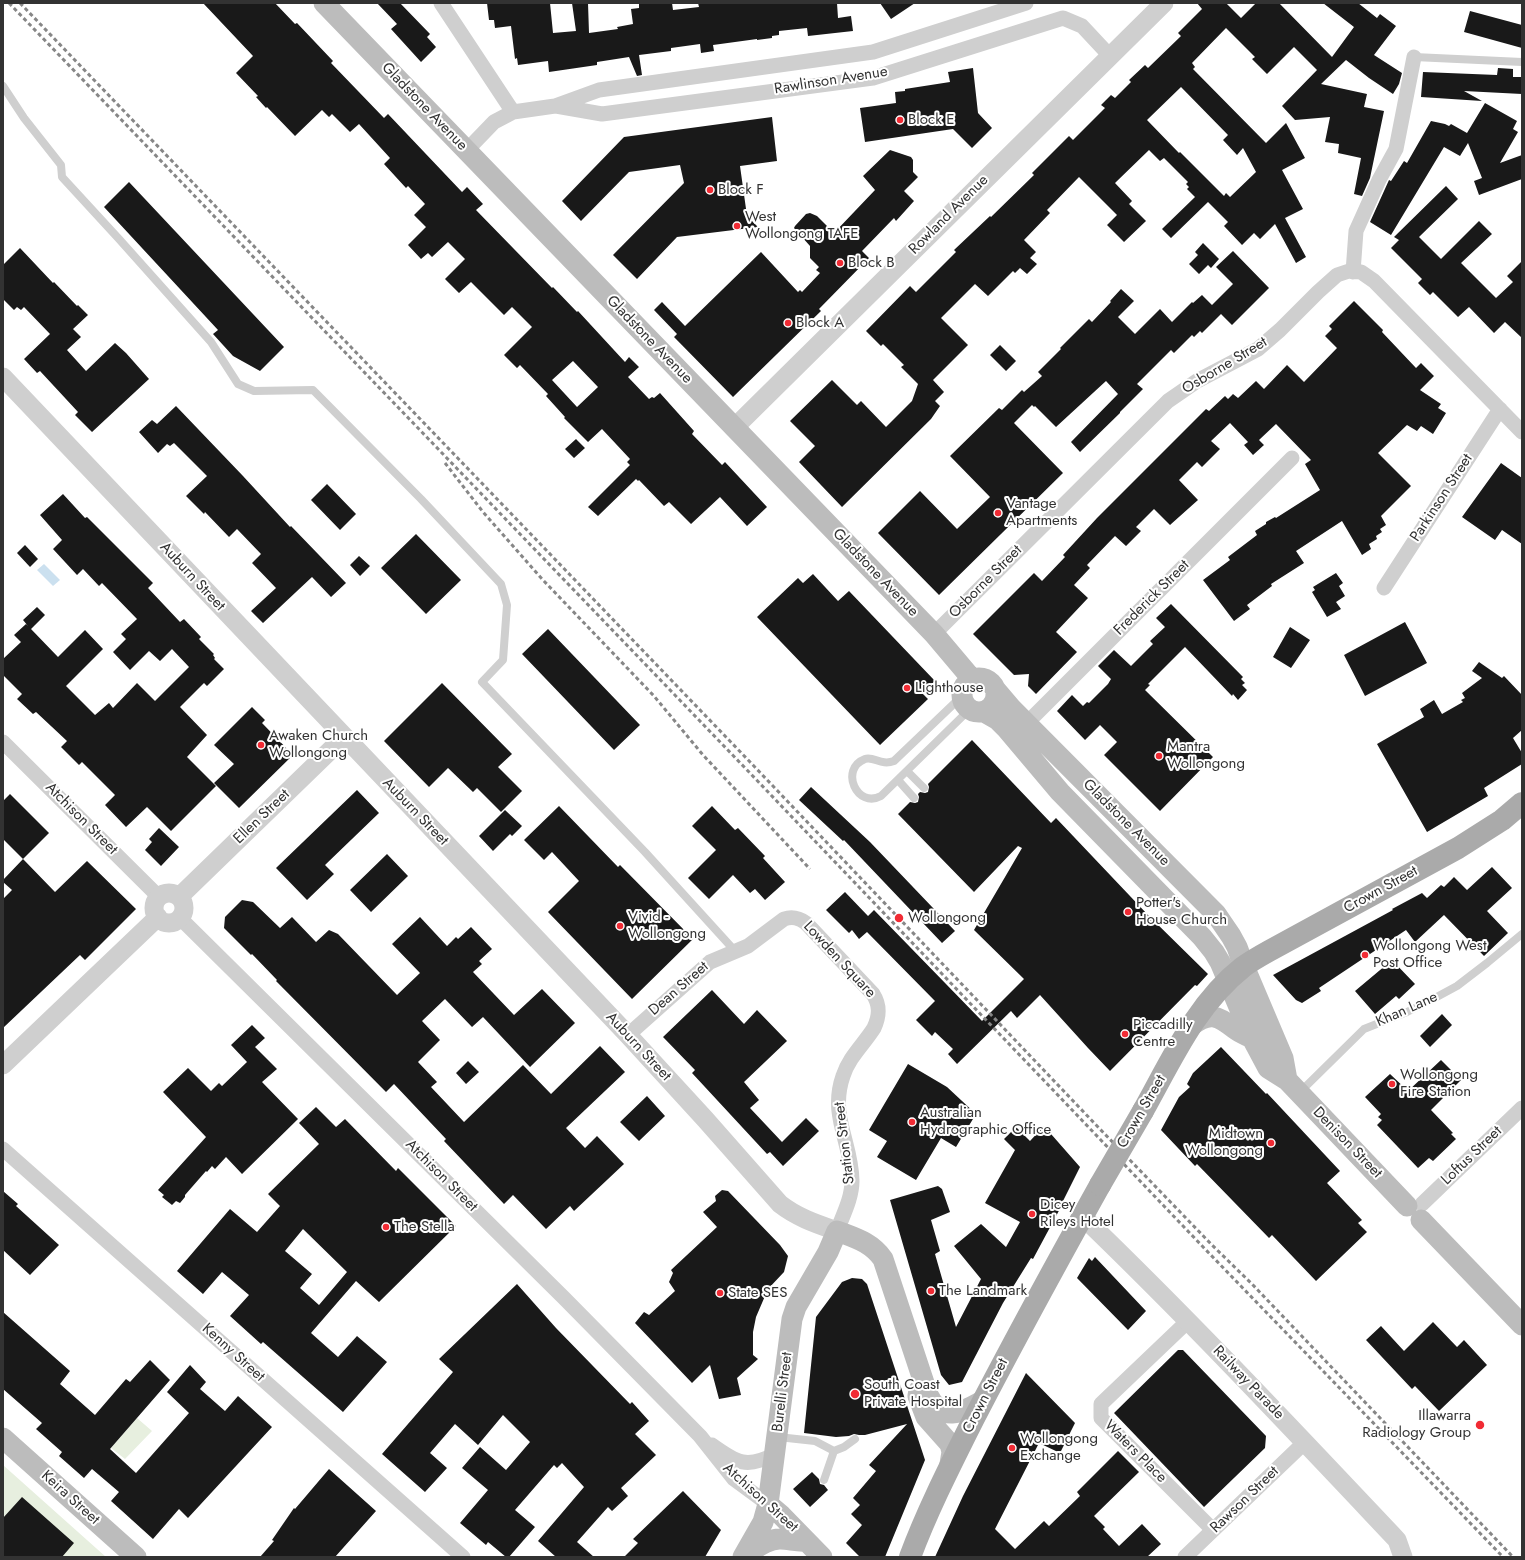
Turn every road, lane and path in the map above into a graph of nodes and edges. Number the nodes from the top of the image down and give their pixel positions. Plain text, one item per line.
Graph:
1 (324, 3) edge
2 (441, 3) edge
3 (1026, 3) edge
4 (1164, 3) edge
5 (1110, 56) junction
6 (1414, 57) joint
7 (1522, 62) edge
8 (3, 86) edge
9 (555, 106) junction
10 (513, 112) junction
11 (467, 150) junction
12 (1353, 272) junction
13 (3, 377) edge
14 (1500, 409) junction
15 (734, 428) junction
16 (1522, 432) edge
17 (1292, 458) dead end
18 (1384, 588) dead end
19 (934, 634) junction
20 (972, 679) junction
21 (995, 689) junction
22 (972, 706) junction
23 (1018, 727) junction
24 (344, 737) junction
25 (3, 742) edge
26 (907, 770) junction
27 (898, 780) junction
28 (924, 788) dead end
29 (914, 798) dead end
30 (1522, 803) edge
31 (159, 897) junction
32 (179, 897) junction
33 (158, 917) junction
34 (180, 918) junction
35 (1522, 934) edge
36 (735, 951) junction
37 (1244, 966) junction
38 (1227, 981) junction
39 (1192, 1026) junction
40 (874, 1028) joint
41 (628, 1035) junction
42 (1252, 1038) junction
43 (3, 1065) edge
44 (1293, 1086) junction
45 (1522, 1108) edge
46 (3, 1149) edge
47 (1417, 1210) junction
48 (1083, 1217) junction
49 (837, 1231) junction
50 (1188, 1321) junction
51 (1522, 1325) edge
52 (922, 1376) junction
53 (982, 1401) junction
54 (700, 1436) junction
55 (3, 1438) edge
56 (855, 1439) dead end
57 (1304, 1442) junction
58 (776, 1445) junction
59 (834, 1451) junction
60 (950, 1464) junction
61 (824, 1480) dead end
62 (768, 1504) junction
63 (1213, 1530) junction
64 (806, 1541) junction
65 (136, 1557) edge
66 (463, 1557) edge
67 (744, 1557) edge
68 (822, 1557) edge
69 (910, 1557) edge
70 (1185, 1557) edge
71 (1403, 1557) edge

1 - 11 main road, Gladstone Avenue
2 - 10 street
3 - 9 street, Rawlinson Avenue
4 - 5 street, Rowland Avenue
5 - 9 street, Rawlinson Avenue
5 - 15 street, Rowland Avenue
6 - 7 lane
6 - 12 street
8 - 36 lane
9 - 10 street, Rawlinson Avenue
10 - 11 street, Rawlinson Avenue
11 - 15 main road, Gladstone Avenue
12 - 14 street
12 - 19 street, Osborne Street
13 - 24 street, Auburn Street
14 - 16 street
14 - 18 street, Parkinson Street
15 - 19 main road, Gladstone Avenue
17 - 23 street, Frederick Street
19 - 20 main road, Gladstone Avenue
20 - 21 main road
20 - 22 main road
21 - 22 main road
21 - 23 main road, Gladstone Avenue
22 - 23 main road, Gladstone Avenue
22 - 26 lane
22 - 27 lane
23 - 37 main road, Gladstone Avenue
23 - 38 main road, Gladstone Avenue
24 - 32 street, Ellen Street
24 - 41 street, Auburn Street
25 - 31 street, Atchison Street
26 - 27 lane
26 - 28 lane
27 - 29 lane
30 - 37 main road, Crown Street
31 - 32 street
31 - 33 street
32 - 34 street
33 - 34 street
33 - 43 street
34 - 54 street, Atchison Street
35 - 44 lane, Khan Lane
36 - 40 street, Lowden Square
36 - 41 street, Dean Street
37 - 38 main road, Crown Street
37 - 44 main road
38 - 39 main road, Crown Street
38 - 42 main road, Denison Street
39 - 42 main road
39 - 48 main road, Crown Street, bridge
40 - 49 street, Station Street
41 - 49 street, Auburn Street
42 - 44 main road, Denison Street
44 - 47 main road, Denison Street
45 - 47 street, Loftus Street
46 - 66 street, Kenny Street
47 - 51 main road, Denison Street
48 - 50 street, Railway Parade
48 - 53 main road, Crown Street
49 - 52 main road
49 - 58 main road, Burelli Street
50 - 57 street, Railway Parade
50 - 63 street, Waters Place
52 - 53 main road
52 - 60 main road
53 - 60 main road, Crown Street
54 - 58 street, Atchison Street
54 - 62 street, Atchison Street
55 - 65 main road, Keira Street
56 - 59 lane
57 - 63 street, Rawson Street
57 - 71 street, Railway Parade
58 - 59 lane
58 - 62 main road, Burelli Street
59 - 61 lane
60 - 69 main road, Crown Street
62 - 64 main road, Atchison Street
62 - 67 main road, Burelli Street
63 - 70 street, Rawson Street
64 - 67 main road
64 - 68 main road, Atchison Street

